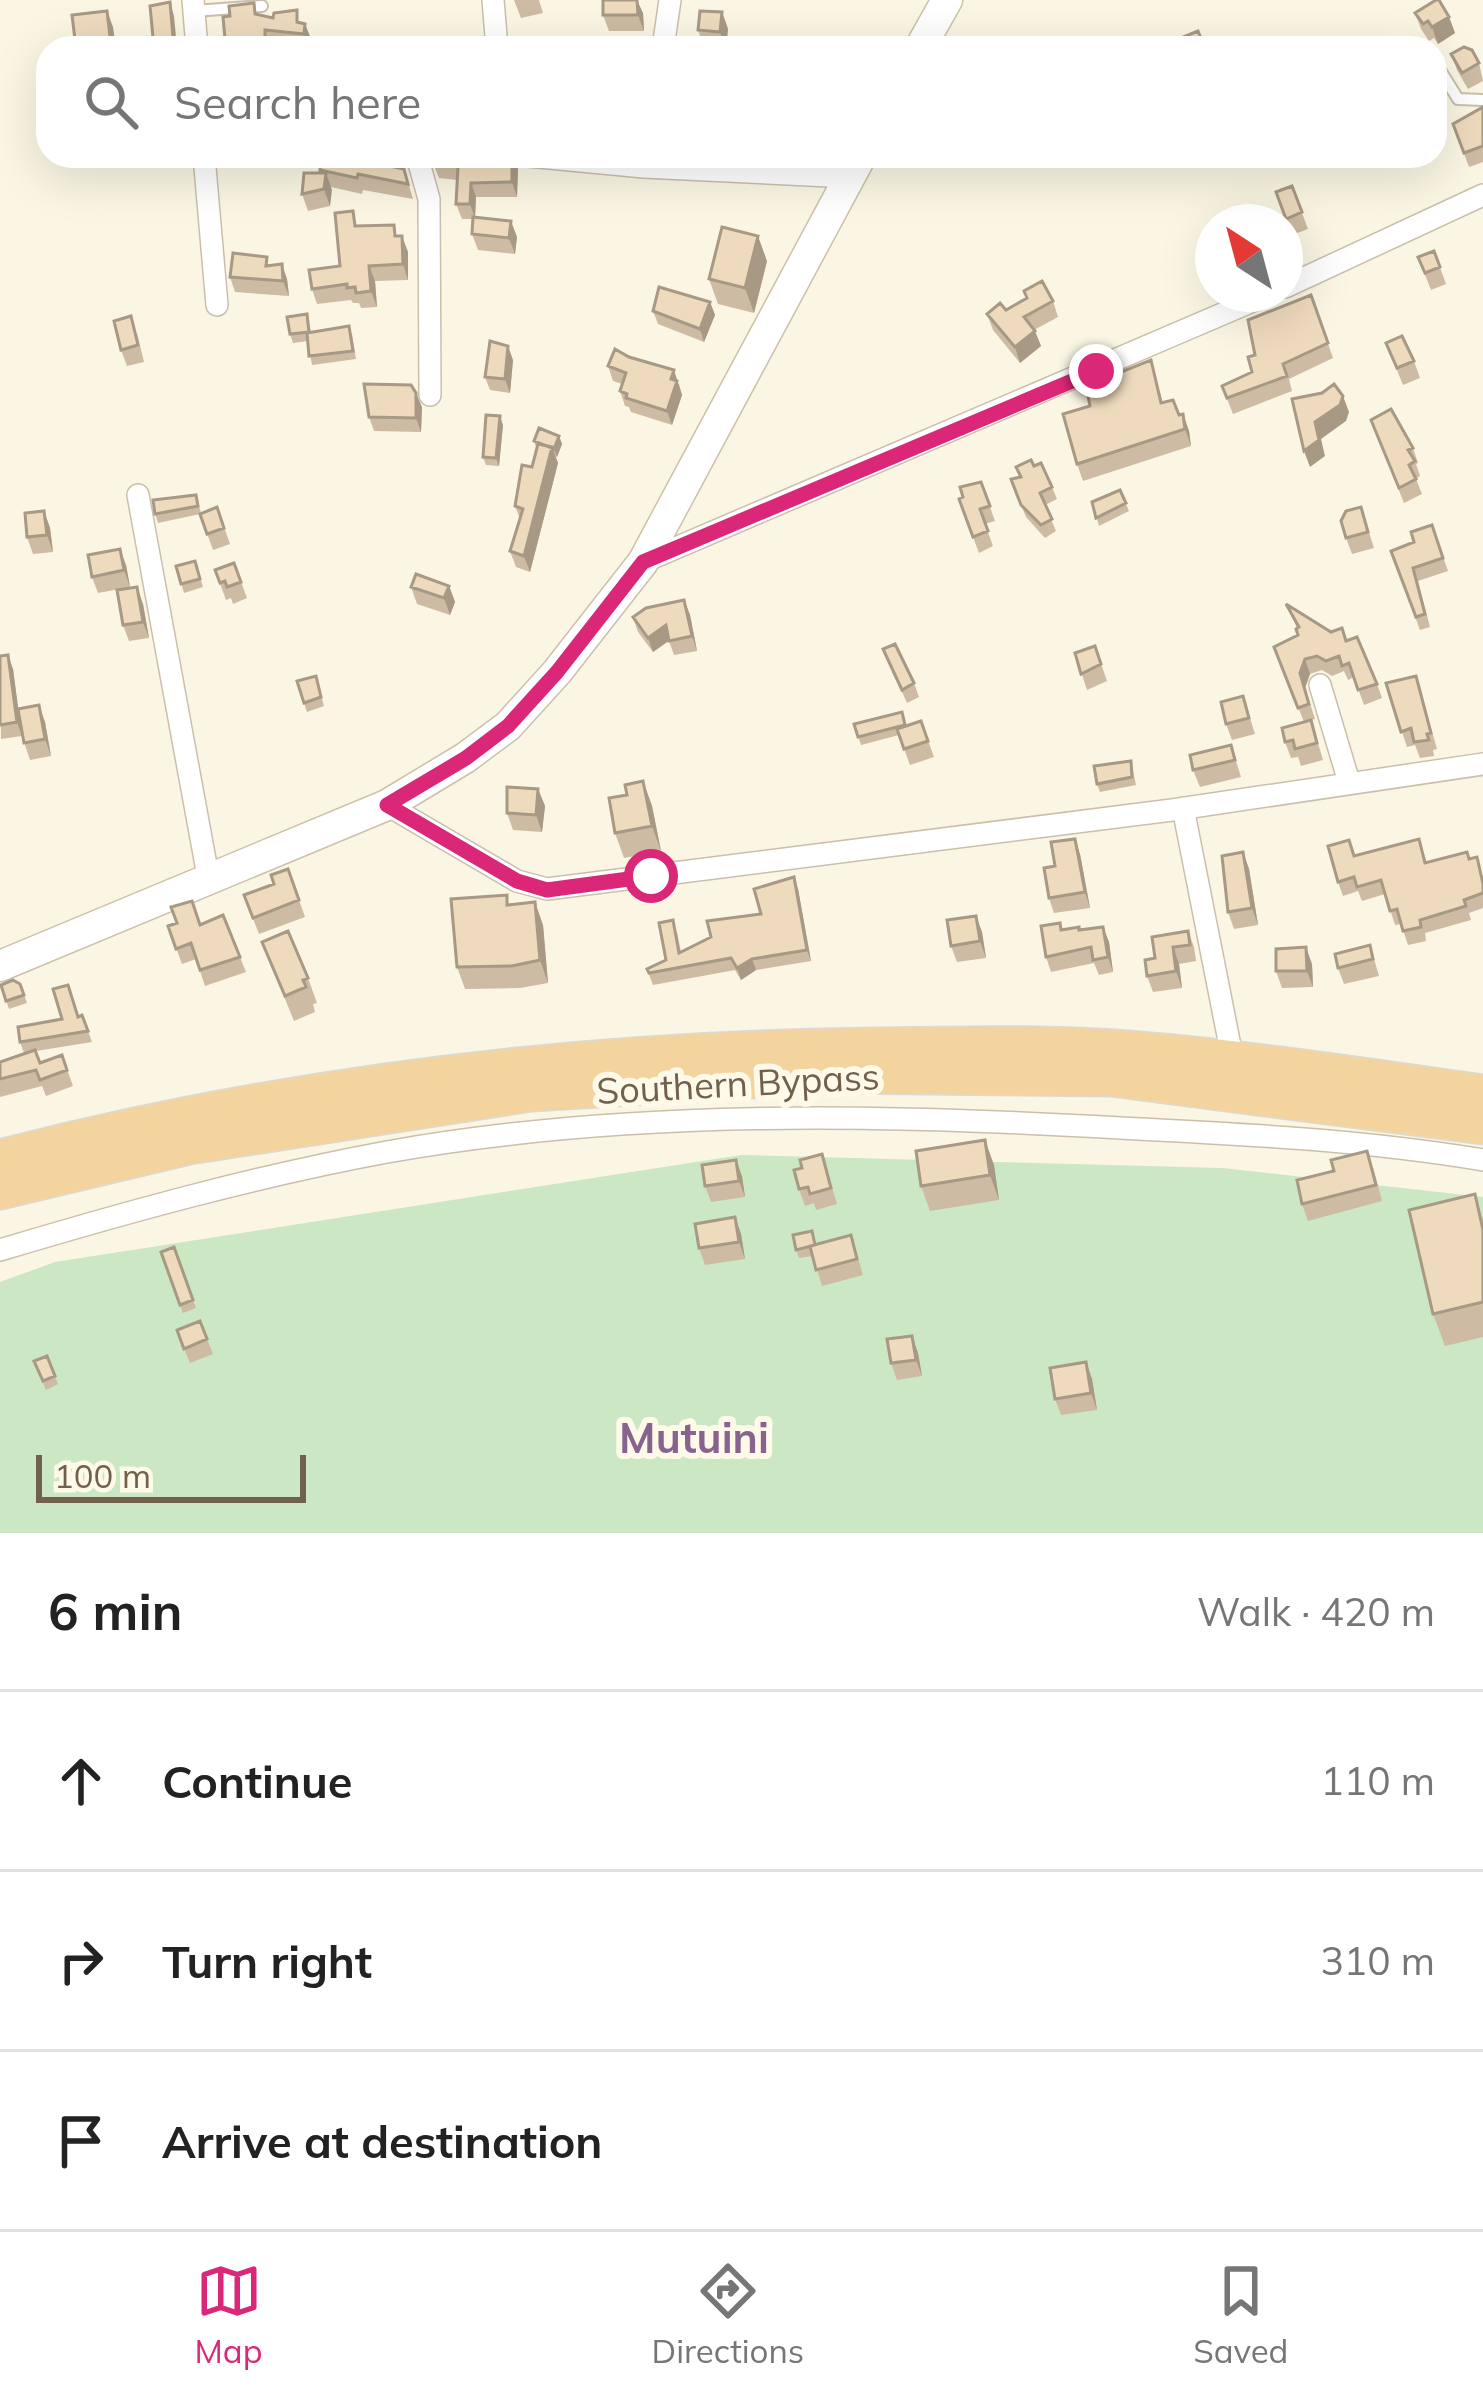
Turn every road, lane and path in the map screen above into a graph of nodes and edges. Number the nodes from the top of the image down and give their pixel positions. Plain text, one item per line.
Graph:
1 (494, 0) edge
2 (670, 0) edge
3 (947, 0) edge
4 (194, 5) edge
5 (262, 6) dead end
6 (196, 36) edge
7 (496, 36) edge
8 (665, 36) edge
9 (927, 36) edge
10 (1447, 82) edge
11 (1483, 100) edge
12 (205, 168) edge
13 (420, 168) edge
14 (855, 168) edge
15 (1483, 195) edge
16 (1303, 279) edge
17 (217, 305) dead end
18 (1227, 312) edge
19 (430, 395) dead end
20 (138, 495) dead end
21 (643, 562) junction
22 (1320, 685) dead end
23 (1483, 764) edge
24 (1349, 782) junction
25 (387, 805) junction
26 (1184, 808) junction
27 (208, 876) junction
28 (0, 966) edge
29 (1233, 1060) junction
30 (1483, 1093) edge
31 (1483, 1126) edge
32 (0, 1158) edge
33 (1483, 1160) edge
34 (0, 1191) edge
35 (0, 1250) edge

1 - 7 street
2 - 8 street
3 - 9 main road
4 - 5 lane
4 - 6 street
10 - 11 lane
12 - 17 street
13 - 19 street
14 - 21 main road
15 - 16 street
18 - 21 street
20 - 27 street
21 - 25 main road
22 - 24 street
23 - 24 street
24 - 26 street
25 - 26 street
25 - 27 main road
26 - 29 street
27 - 28 main road
29 - 30 highway, Southern Bypass
29 - 32 highway, Southern Bypass
31 - 34 highway, Southern Bypass
33 - 35 street

